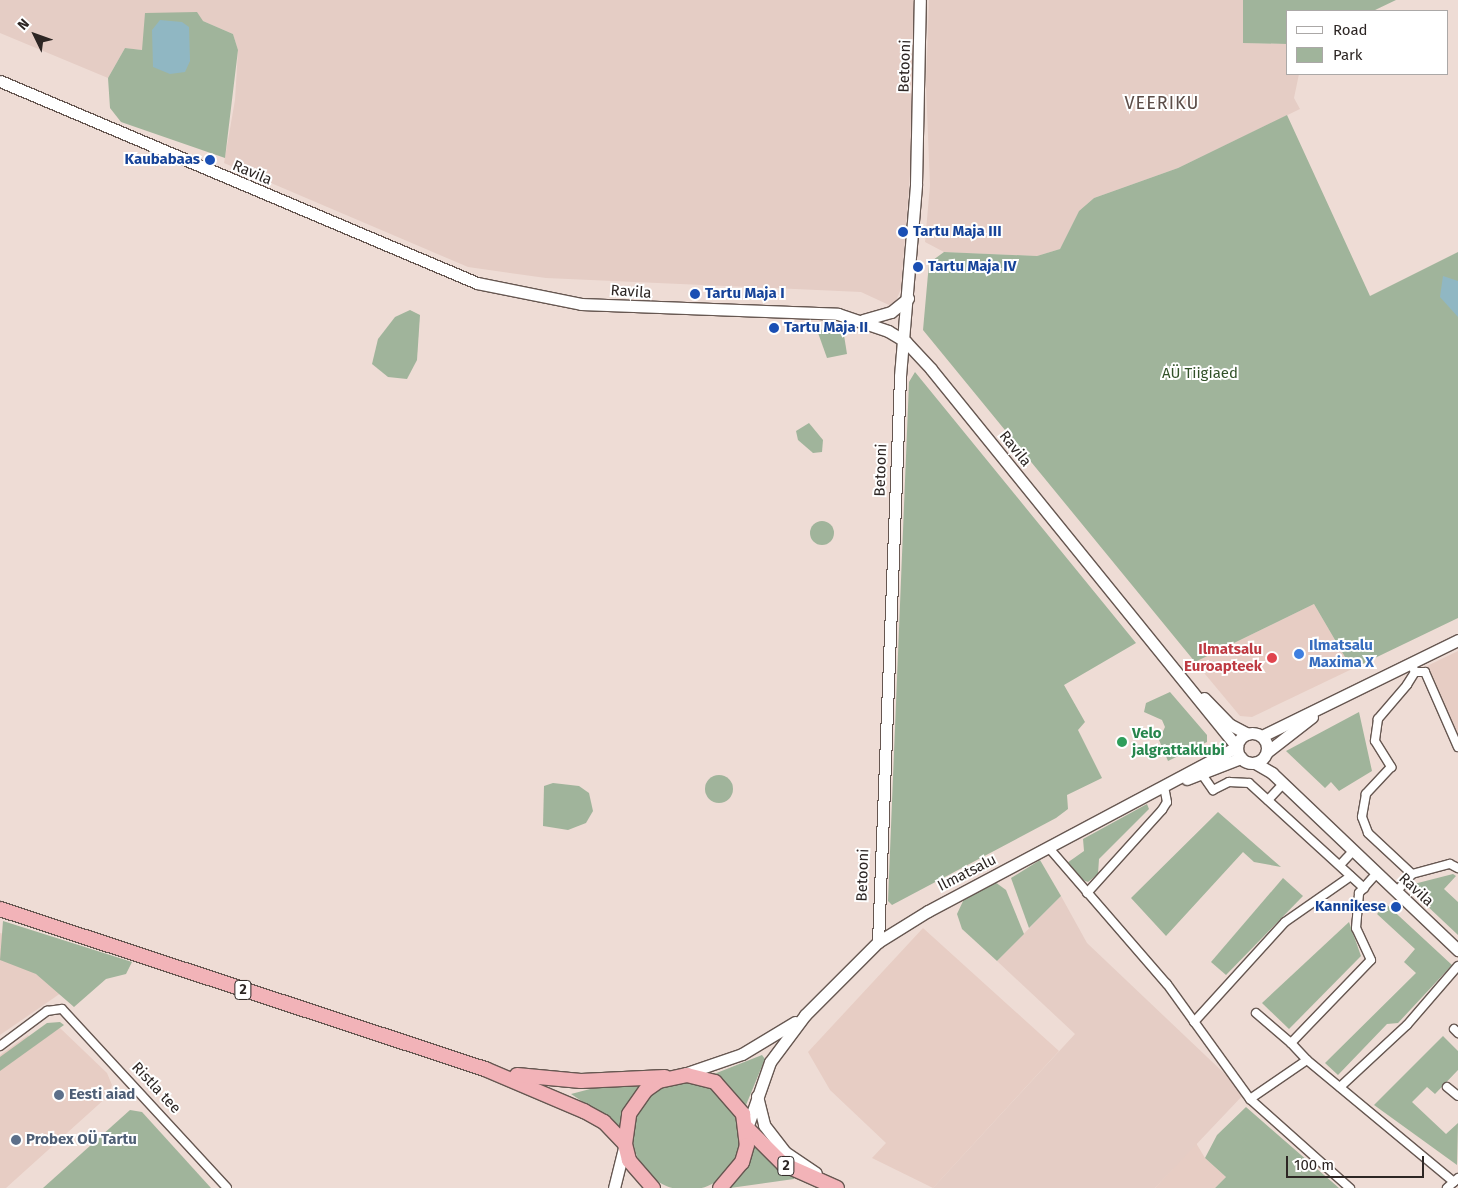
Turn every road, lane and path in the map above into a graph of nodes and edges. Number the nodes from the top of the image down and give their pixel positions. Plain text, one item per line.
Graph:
1 (920, 0) edge
2 (0, 81) edge
3 (908, 298) junction
4 (863, 320) junction
5 (906, 342) junction
6 (1458, 640) edge
7 (1154, 643) junction
8 (1413, 667) junction
9 (1331, 702) junction
10 (1248, 734) junction
11 (1262, 736) junction
12 (1458, 747) edge
13 (1239, 752) junction
14 (1266, 754) junction
15 (1255, 763) junction
16 (1201, 773) junction
17 (1272, 773) junction
18 (1283, 784) junction
19 (1164, 786) junction
20 (1268, 800) junction
21 (1049, 848) junction
22 (1353, 851) junction
23 (1340, 865) junction
24 (1458, 868) edge
25 (1377, 873) junction
26 (1412, 874) junction
27 (1351, 876) junction
28 (1364, 888) junction
29 (1396, 892) junction
30 (1087, 893) junction
31 (0, 910) edge
32 (878, 942) junction
33 (1458, 950) edge
34 (1458, 966) edge
35 (1256, 1013) dead end
36 (805, 1015) junction
37 (1194, 1022) junction
38 (1291, 1043) junction
39 (0, 1046) edge
40 (1307, 1060) junction
41 (485, 1069) junction
42 (673, 1077) junction
43 (1340, 1087) junction
44 (1447, 1087) dead end
45 (757, 1091) junction
46 (1458, 1096) edge
47 (1250, 1099) junction
48 (747, 1128) junction
49 (625, 1144) junction
50 (1456, 1180) edge
51 (228, 1188) edge
52 (614, 1188) edge
53 (653, 1188) edge
54 (720, 1188) edge
55 (837, 1188) edge
56 (847, 1188) edge
57 (1350, 1188) edge
58 (1448, 1188) edge

1 - 3 street, Betooni
2 - 4 street, Ravila
3 - 4 street
3 - 5 street, Betooni
4 - 5 street, Ravila
5 - 7 street, Ravila
5 - 32 street, Betooni
6 - 8 street
7 - 10 street, Ravila
7 - 13 street, Ravila
8 - 9 street
8 - 12 street
8 - 26 street
9 - 11 street
9 - 14 street
10 - 11 street
10 - 13 street
11 - 14 street, Ravila
13 - 15 street, Ravila
13 - 16 street, Ilmatsalu
13 - 19 street, Ilmatsalu
14 - 15 street
14 - 17 street, Ravila
15 - 17 street, Ravila
16 - 19 street, Ilmatsalu
16 - 20 street
17 - 18 street, Ravila
18 - 20 street
18 - 22 street, Ravila
19 - 21 street, Ilmatsalu
19 - 30 street
20 - 23 street
21 - 30 street
21 - 32 street, Ilmatsalu
22 - 23 street
22 - 25 street, Ravila
23 - 27 street
24 - 26 street
25 - 28 street
25 - 29 street, Ravila
26 - 29 street
27 - 28 street
27 - 37 street
28 - 38 street
29 - 33 street, Ravila
30 - 37 street
31 - 41 highway, 2
32 - 36 street, Ilmatsalu
34 - 43 street
35 - 38 street
36 - 42 street, Ilmatsalu
36 - 45 street, Ilmatsalu
37 - 47 street
38 - 40 street
39 - 51 street, Ristla tee
40 - 43 street
40 - 47 street
41 - 42 highway, 2
41 - 49 highway, 2
42 - 48 highway
42 - 49 highway
43 - 50 street
44 - 46 street
45 - 48 street, Ilmatsalu
45 - 56 street
47 - 57 street
48 - 54 highway
48 - 55 highway, 2
49 - 52 street
49 - 53 highway
50 - 58 street

